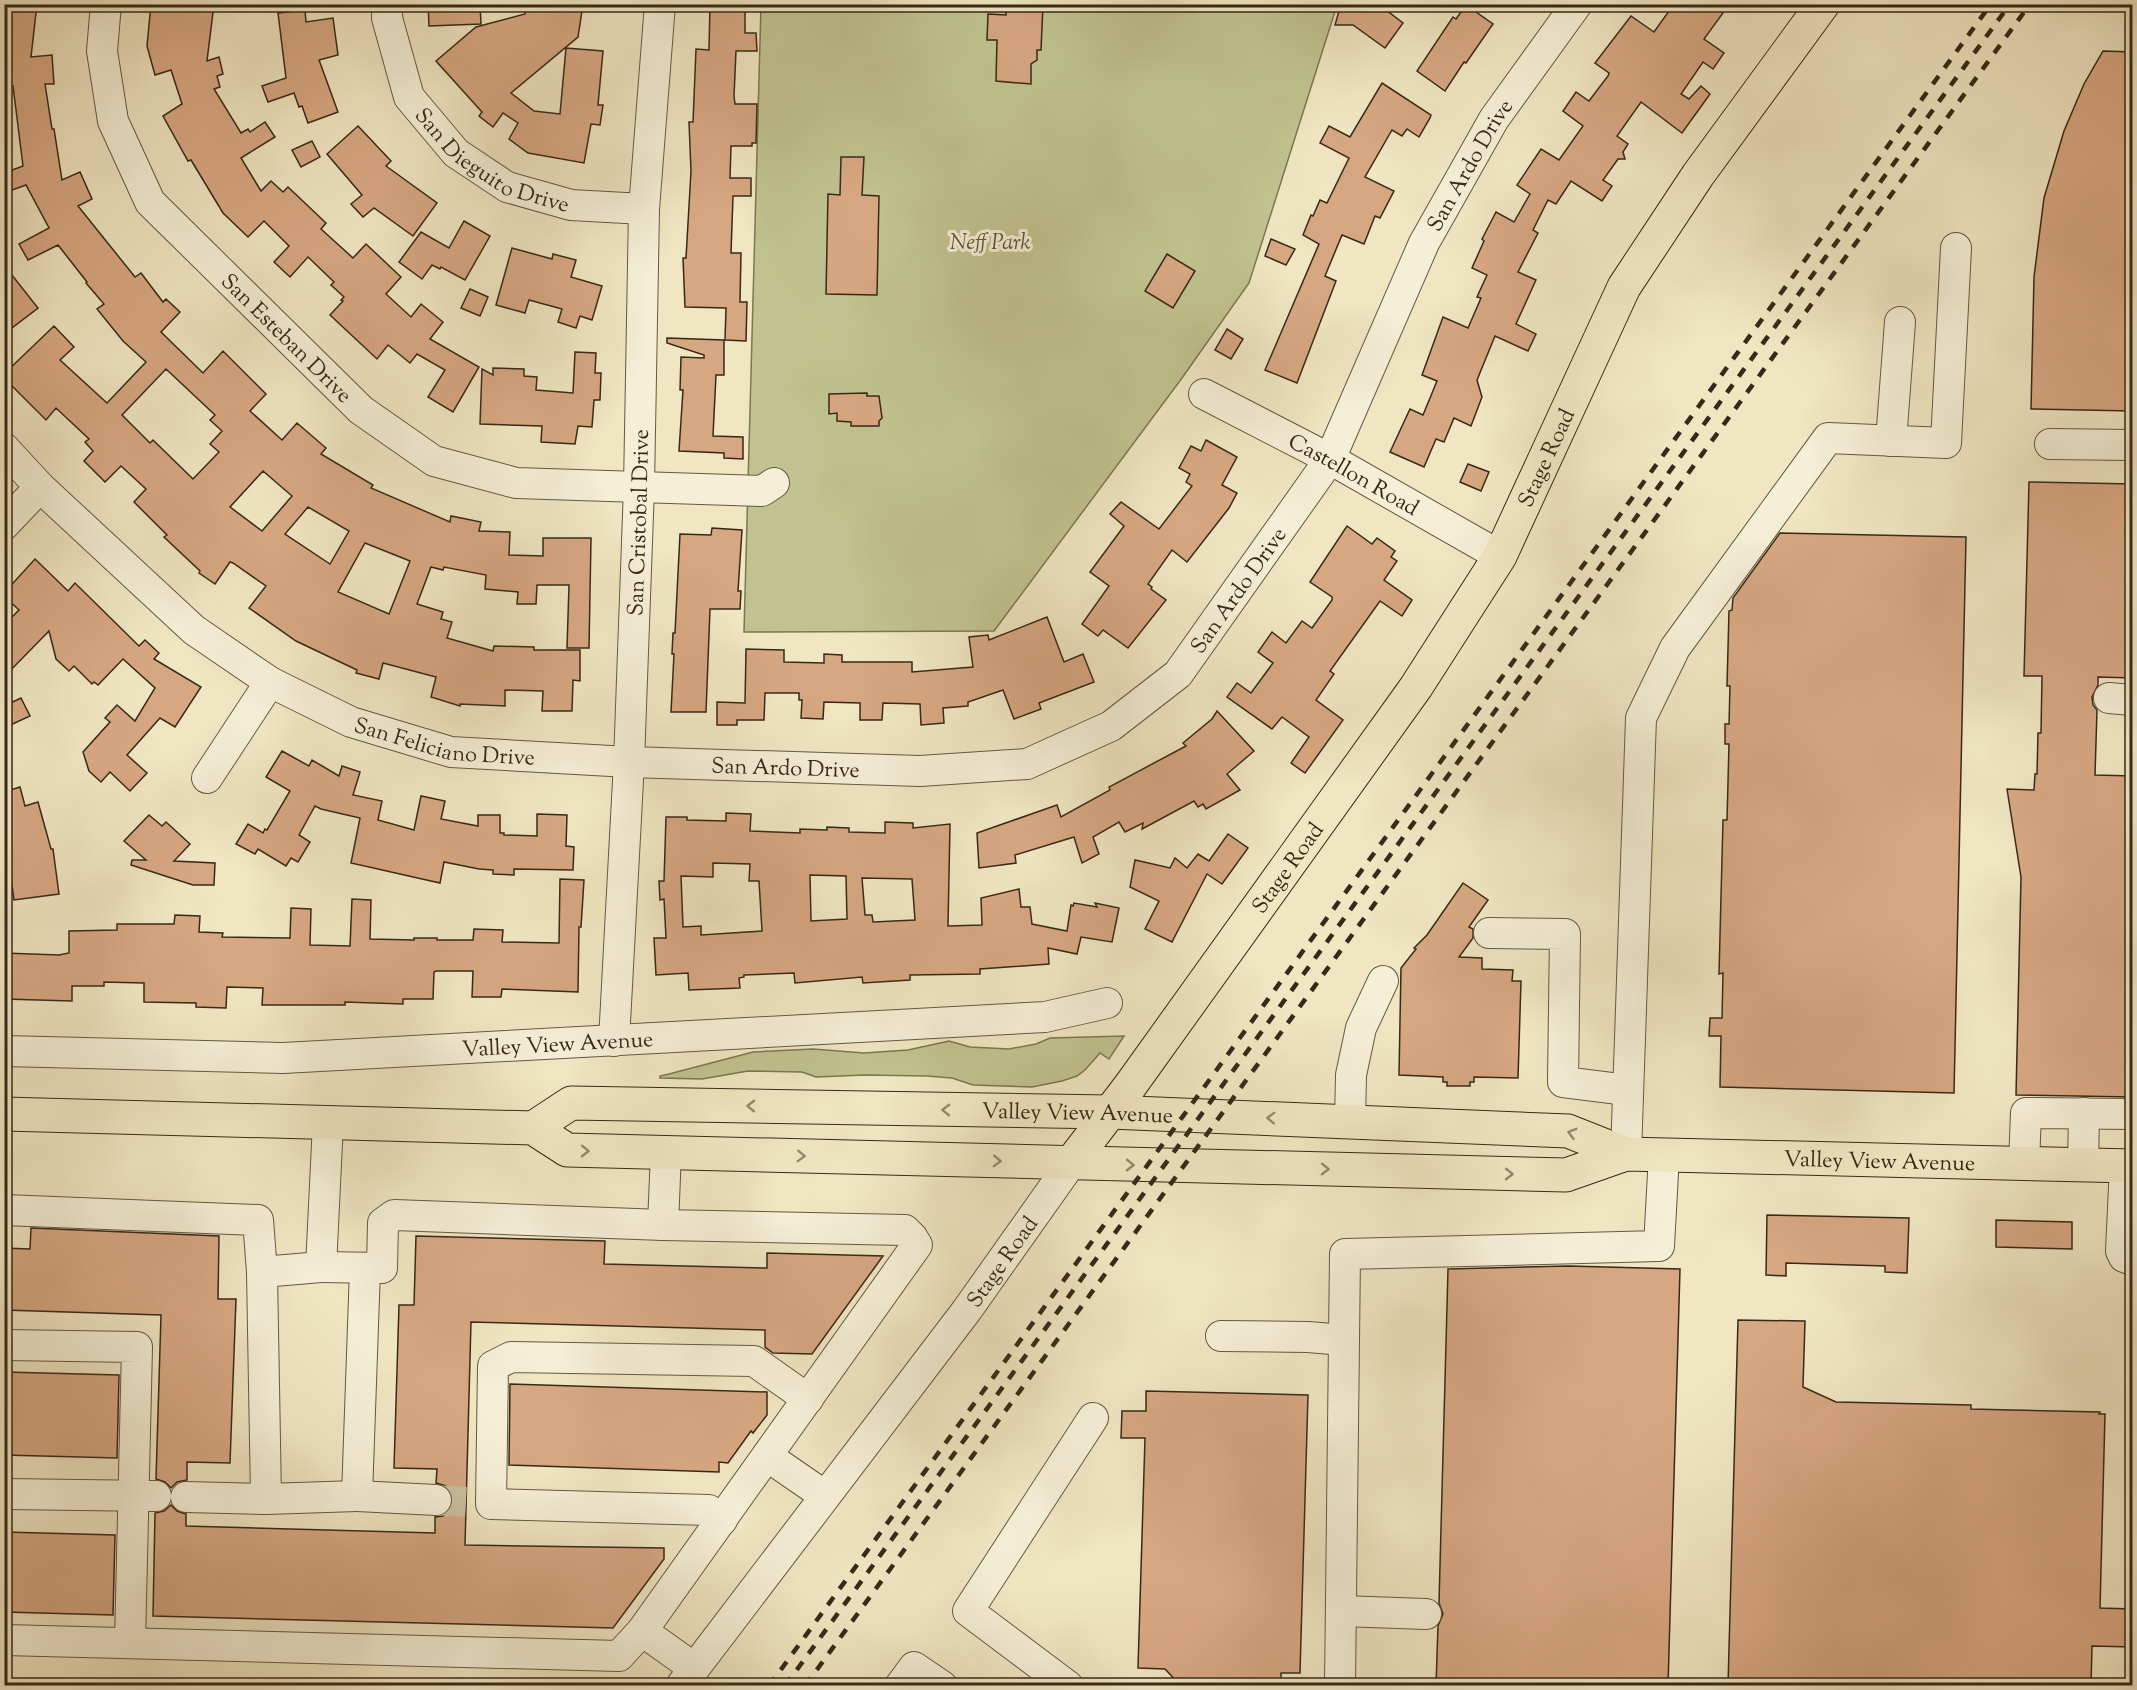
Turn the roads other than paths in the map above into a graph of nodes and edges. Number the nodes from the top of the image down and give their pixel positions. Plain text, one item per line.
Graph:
1 (106, 4) edge
2 (387, 4) edge
3 (660, 4) edge
4 (1577, 4) edge
5 (1823, 4) edge
6 (644, 209) junction
7 (1956, 248) dead end
8 (1900, 322) dead end
9 (1204, 394) dead end
10 (1891, 441) junction
11 (2050, 444) dead end
12 (2133, 445) edge
13 (4, 448) edge
14 (1330, 459) junction
15 (774, 483) dead end
16 (40, 487) junction
17 (639, 487) junction
18 (4, 525) edge
19 (1500, 556) junction
20 (270, 682) junction
21 (628, 762) junction
22 (207, 778) dead end
23 (1489, 933) dead end
24 (1383, 981) dead end
25 (1107, 1003) dead end
26 (614, 1041) junction
27 (4, 1051) edge
28 (1627, 1090) junction
29 (1110, 1112) junction
30 (2084, 1113) junction
31 (4, 1114) edge
32 (2133, 1114) edge
33 (1350, 1122) junction
34 (328, 1123) junction
35 (533, 1128) junction
36 (666, 1152) junction
37 (1626, 1155) junction
38 (1664, 1155) junction
39 (1071, 1163) junction
40 (2024, 1163) junction
41 (2083, 1165) junction
42 (2129, 1166) edge
43 (4, 1210) edge
44 (663, 1225) junction
45 (2133, 1260) edge
46 (321, 1267) junction
47 (365, 1269) junction
48 (262, 1272) junction
49 (1221, 1336) dead end
50 (1344, 1340) junction
51 (4, 1345) edge
52 (808, 1399) junction
53 (1093, 1418) dead end
54 (767, 1456) junction
55 (4, 1494) edge
56 (145, 1496) junction
57 (357, 1496) junction
58 (825, 1496) junction
59 (186, 1497) dead end
60 (267, 1499) junction
61 (436, 1500) tunnel mouth
62 (722, 1520) junction
63 (1341, 1611) junction
64 (1426, 1614) dead end
65 (642, 1631) junction
66 (4, 1640) edge
67 (130, 1643) junction
68 (688, 1677) edge
69 (900, 1686) edge
70 (942, 1686) edge
71 (1068, 1686) edge
72 (1340, 1686) edge

1 - 17 street, San Esteban Drive
2 - 6 street, San Dieguito Drive
3 - 6 street, San Cristobal Drive
4 - 14 street, San Ardo Drive
5 - 19 main road, Stage Road
6 - 17 street, San Cristobal Drive
7 - 10 street
8 - 10 street
9 - 14 street, Castellon Road
10 - 28 street
11 - 12 street
13 - 16 street, San Feliciano Drive
14 - 19 street, Castellon Road
14 - 21 street, San Ardo Drive
15 - 17 street, San Esteban Drive
16 - 18 street
16 - 20 street, San Feliciano Drive
17 - 21 street, San Cristobal Drive
19 - 29 main road, Stage Road
20 - 21 street, San Feliciano Drive
20 - 22 street
21 - 26 street, San Cristobal Drive
23 - 28 street
24 - 33 street
25 - 26 street, Valley View Avenue
26 - 27 street, Valley View Avenue
28 - 37 street
33 -> 29 main road, Valley View Avenue
29 -> 35 main road, Valley View Avenue
29 - 39 main road, Stage Road
30 - 32 street
30 - 40 street
30 - 41 street
31 - 34 main road
37 -> 33 main road, Valley View Avenue
34 - 35 main road
34 - 46 street
35 -> 36 main road, Valley View Avenue
36 -> 39 main road, Valley View Avenue
36 - 44 street
37 - 38 main road, Valley View Avenue
39 -> 37 main road, Valley View Avenue
38 - 40 main road, Valley View Avenue
38 - 50 street
39 - 58 street, Stage Road
40 - 41 main road, Valley View Avenue
41 - 42 main road, Valley View Avenue
42 - 45 street
43 - 48 street
44 - 47 street
44 - 52 street
46 - 47 street
46 - 48 street
47 - 57 street
48 - 60 street
49 - 50 street
50 - 63 street
51 - 56 street
52 - 54 street
52 - 62 street
53 - 71 street
54 - 58 street
54 - 62 street
55 - 56 street
56 - 67 street
57 - 60 street
57 - 61 street
58 - 68 street, Stage Road
59 - 60 street
62 - 65 street
63 - 64 street
63 - 72 street
65 - 67 street
65 - 68 street
66 - 67 street
69 - 70 street

